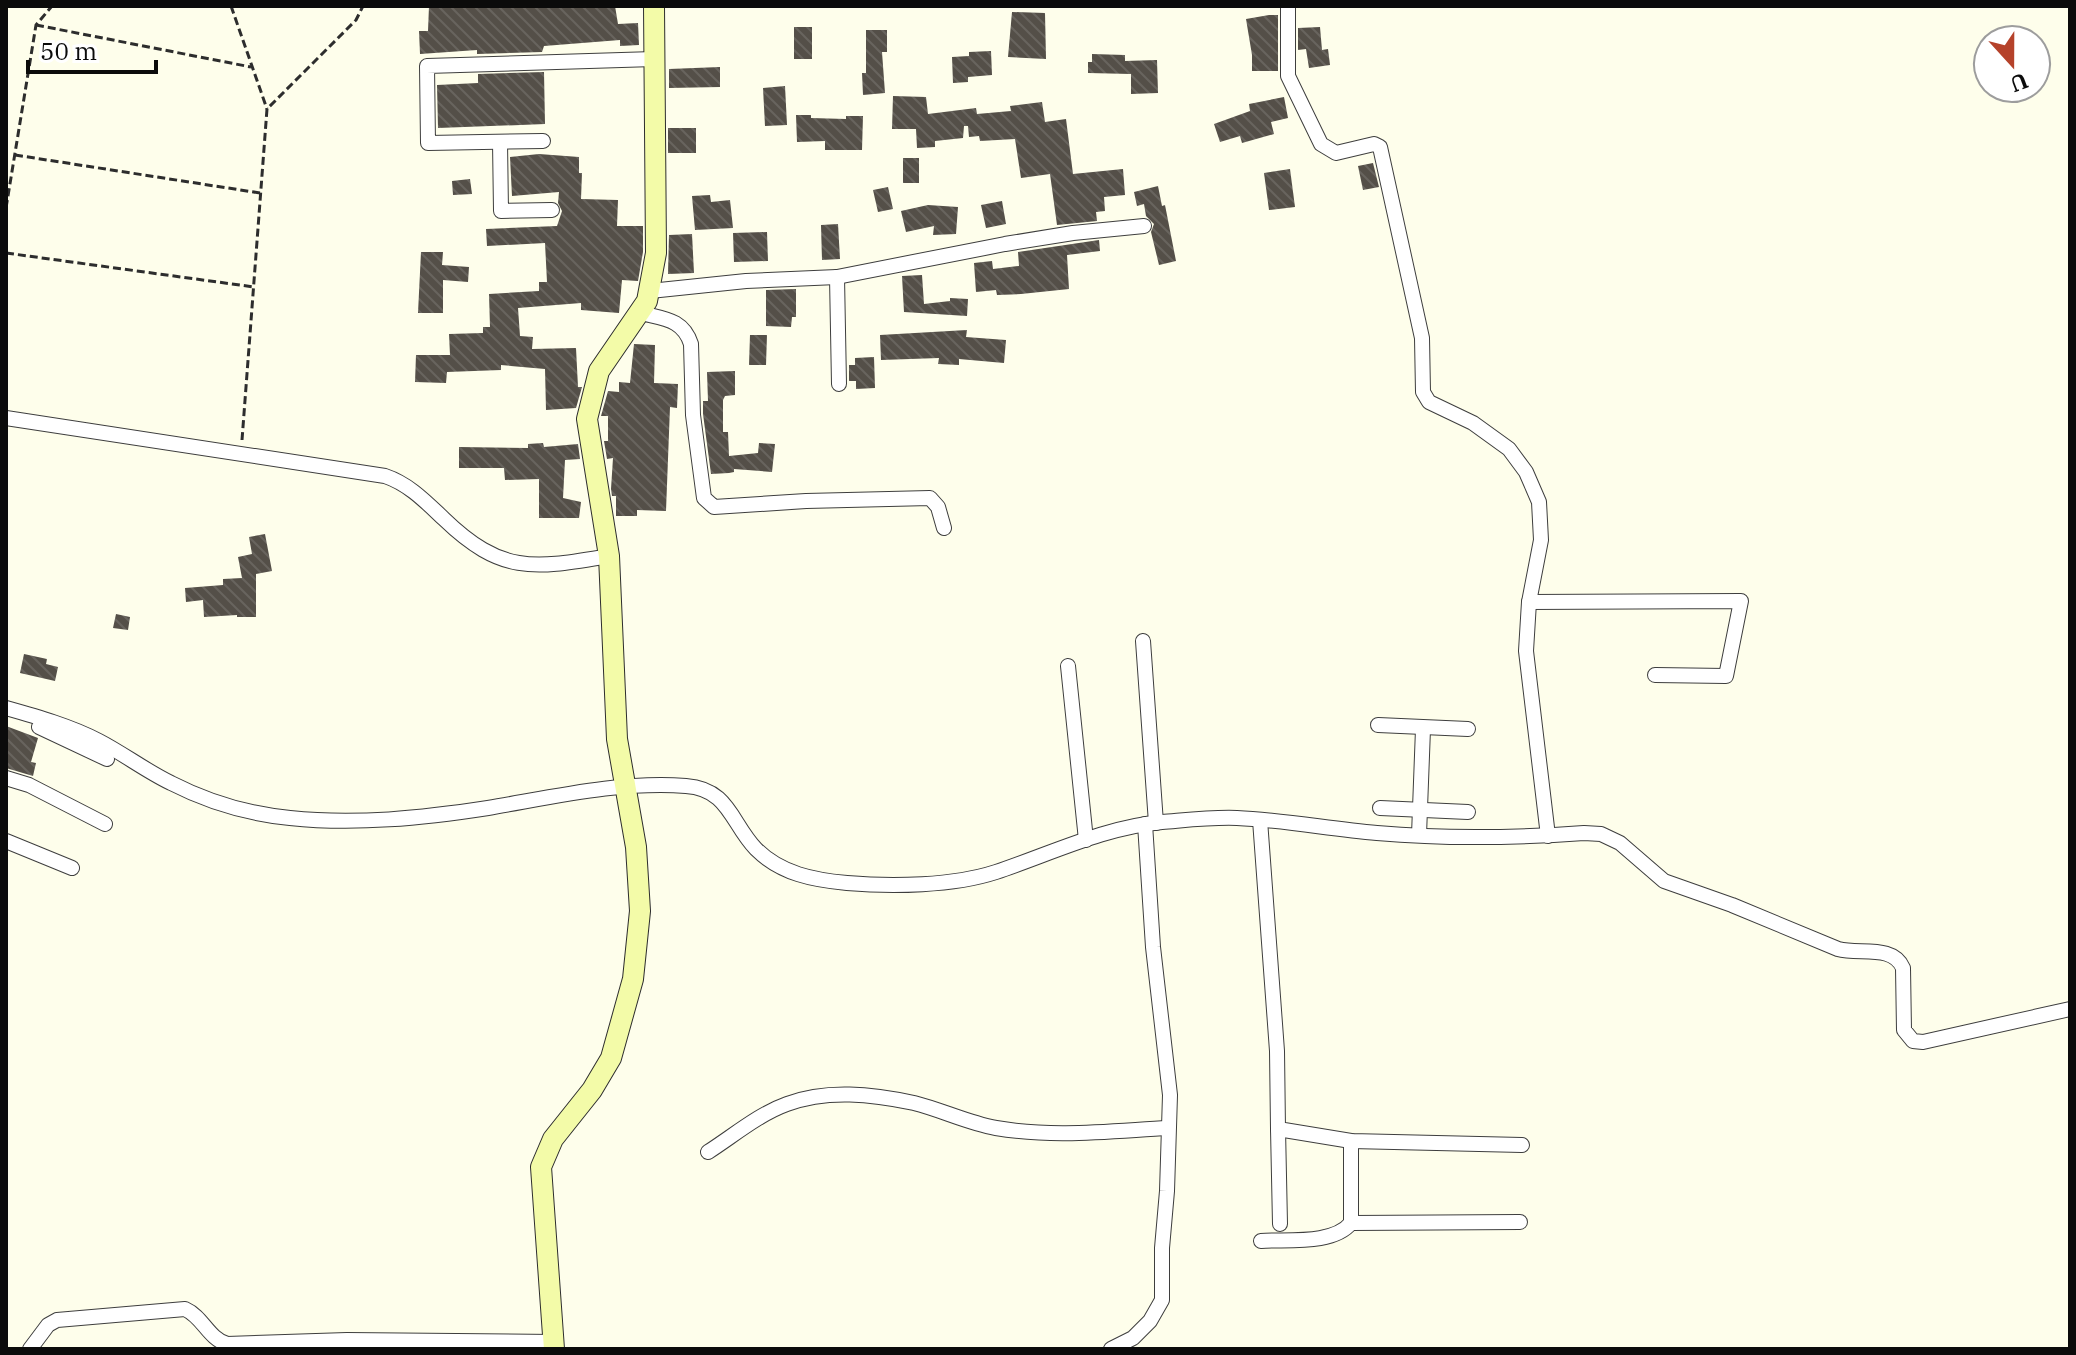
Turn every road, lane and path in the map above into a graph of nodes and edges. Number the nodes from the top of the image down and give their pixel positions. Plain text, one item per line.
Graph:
1 (52, 6) edge
2 (231, 6) edge
3 (363, 6) edge
4 (654, 6) edge
5 (1288, 6) edge
6 (36, 25) junction
7 (654, 59) junction
8 (251, 67) junction
9 (267, 109) junction
10 (543, 141) dead end
11 (500, 142) junction
12 (15, 155) junction
13 (260, 193) junction
14 (6, 208) edge
15 (552, 210) dead end
16 (1144, 226) dead end
17 (6, 253) edge
18 (837, 277) junction
19 (254, 287) junction
20 (650, 291) junction
21 (641, 313) junction
22 (839, 384) dead end
23 (6, 418) edge
24 (241, 452) junction
25 (944, 528) dead end
26 (609, 556) junction
27 (1529, 602) junction
28 (1143, 641) dead end
29 (1068, 666) dead end
30 (1655, 675) dead end
31 (6, 708) edge
32 (6, 717) edge
33 (1378, 725) dead end
34 (1423, 729) junction
35 (1468, 729) dead end
36 (107, 759) dead end
37 (6, 778) edge
38 (624, 787) junction
39 (1380, 808) dead end
40 (1420, 811) junction
41 (1468, 812) dead end
42 (1260, 820) junction
43 (1151, 823) junction
44 (105, 824) dead end
45 (1419, 835) junction
46 (1548, 836) junction
47 (1086, 840) junction
48 (6, 841) edge
49 (72, 868) dead end
50 (2070, 1009) edge
51 (1168, 1128) junction
52 (1278, 1129) junction
53 (1351, 1141) junction
54 (1522, 1145) dead end
55 (708, 1152) dead end
56 (1520, 1222) dead end
57 (1351, 1223) junction
58 (1280, 1224) dead end
59 (1261, 1241) dead end
60 (554, 1346) edge
61 (30, 1349) edge
62 (1111, 1349) edge

1 - 6 path
2 - 8 path
3 - 9 path
4 - 7 street
5 - 27 street
6 - 8 path
6 - 12 path
7 - 11 street
7 - 20 street
8 - 9 path
9 - 13 path
10 - 11 street
11 - 15 street
12 - 13 path
12 - 14 path
13 - 19 path
16 - 18 street
17 - 19 path
18 - 20 street
18 - 22 street
19 - 24 path
20 - 21 street
21 - 25 street
21 - 26 street
23 - 24 street
24 - 26 street
26 - 38 street
27 - 30 street
27 - 46 street
28 - 43 street
29 - 47 street
31 - 38 street
32 - 36 street
33 - 34 street
34 - 35 street
34 - 40 street
37 - 44 street
38 - 47 street
38 - 60 street
39 - 40 street
40 - 41 street
40 - 45 street
42 - 43 street
42 - 45 street
42 - 52 street
43 - 47 street
43 - 51 street
45 - 46 street
46 - 50 street
48 - 49 street
51 - 55 street
51 - 62 street
52 - 53 street
52 - 58 street
53 - 54 street
53 - 57 street
56 - 57 street
57 - 59 street
60 - 61 street

